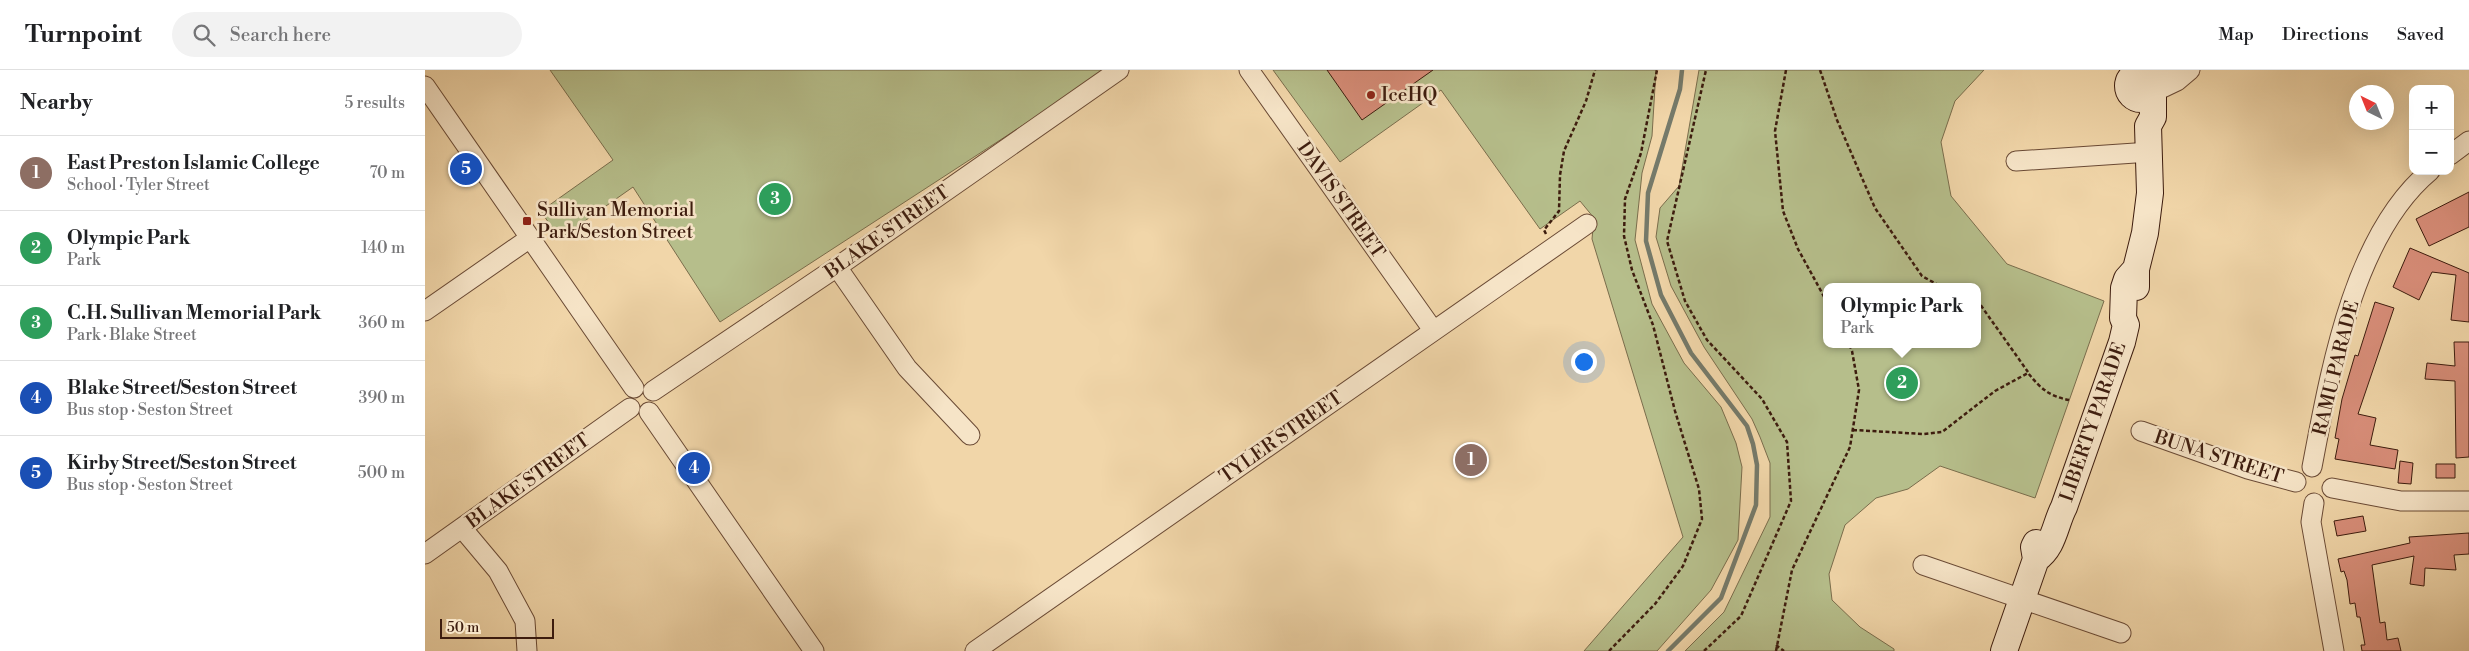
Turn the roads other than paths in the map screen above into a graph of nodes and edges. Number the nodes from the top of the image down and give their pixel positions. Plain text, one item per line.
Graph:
1 (1119, 70) edge
2 (1249, 70) edge
3 (2188, 71) edge
4 (2142, 81) edge
5 (425, 86) edge
6 (2469, 141) edge
7 (2150, 152) junction
8 (2454, 152) edge
9 (2016, 161) dead end
10 (2425, 175) edge
11 (1587, 224) dead end
12 (530, 238) junction
13 (837, 267) junction
14 (425, 311) edge
15 (1433, 330) junction
16 (634, 388) junction
17 (653, 391) junction
18 (630, 408) junction
19 (649, 412) junction
20 (2141, 431) dead end
21 (970, 435) dead end
22 (2312, 467) junction
23 (2296, 482) junction
24 (2332, 488) junction
25 (2469, 501) edge
26 (2314, 503) junction
27 (462, 528) junction
28 (425, 554) edge
29 (1923, 564) dead end
30 (2023, 599) junction
31 (2121, 633) dead end
32 (527, 651) edge
33 (814, 651) edge
34 (975, 651) edge
35 (2005, 651) edge
36 (2334, 651) edge

1 - 13 street, BLAKE STREET
2 - 15 street, DAVIS STREET
3 - 4 street
4 - 7 street, LIBERTY PARADE
5 - 12 street
6 - 8 street
7 - 9 street
7 - 30 street, LIBERTY PARADE
10 - 22 street, RAMU PARADE
11 - 15 street, TYLER STREET
12 - 14 street
12 - 16 street
13 - 17 street, BLAKE STREET
13 - 21 street
15 - 34 street, TYLER STREET
16 - 17 street
16 - 18 street
17 - 19 street
18 - 19 street
18 - 27 street, BLAKE STREET
19 - 33 street
20 - 23 street, BUNA STREET
22 - 23 street
22 - 24 street
23 - 26 street
24 - 25 street
24 - 26 street
26 - 36 street
27 - 28 street, BLAKE STREET
27 - 32 street
29 - 30 street
30 - 31 street
30 - 35 street, LIBERTY PARADE

